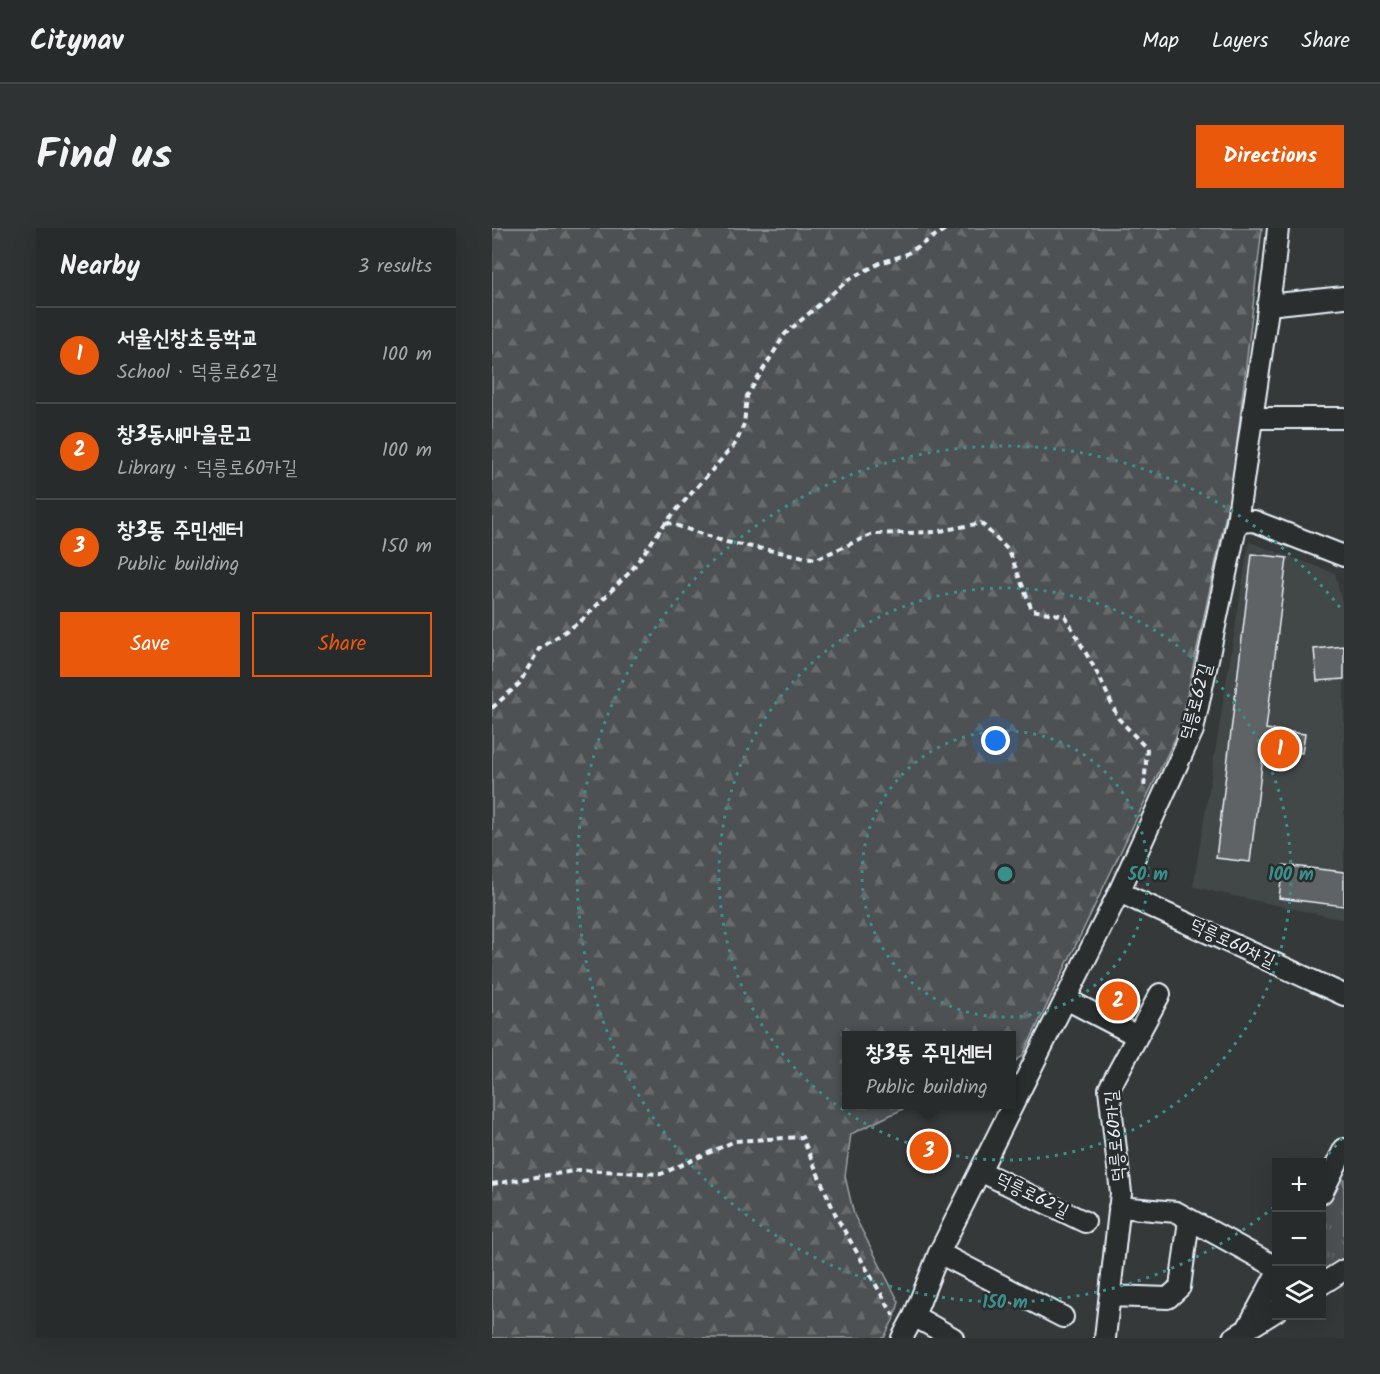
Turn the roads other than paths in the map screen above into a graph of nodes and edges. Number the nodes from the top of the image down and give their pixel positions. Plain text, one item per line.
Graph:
1 (1278, 228) edge
2 (1344, 297) edge
3 (1268, 305) junction
4 (1252, 418) junction
5 (1344, 418) edge
6 (1237, 522) junction
7 (1344, 556) edge
8 (1119, 892) junction
9 (1160, 994) dead end
10 (1344, 996) edge
11 (1066, 999) junction
12 (1137, 1036) junction
13 (1016, 1099) edge
14 (1011, 1109) edge
15 (1344, 1149) edge
16 (980, 1171) junction
17 (1339, 1174) edge
18 (1326, 1189) edge
19 (1119, 1207) junction
20 (1189, 1220) junction
21 (1085, 1222) dead end
22 (939, 1253) junction
23 (1274, 1266) edge
24 (1344, 1270) edge
25 (1326, 1281) edge
26 (1272, 1282) edge
27 (1110, 1296) junction
28 (1272, 1314) edge
29 (904, 1316) junction
30 (1063, 1317) dead end
31 (1240, 1334) edge
32 (902, 1338) edge
33 (953, 1338) edge
34 (1106, 1338) edge

1 - 3 street, 덕릉로62길
2 - 3 street
3 - 4 street, 덕릉로62길
4 - 5 street
4 - 6 street, 덕릉로62길
6 - 7 street
6 - 8 street, 덕릉로62길
8 - 10 street, 덕릉로60차길
8 - 11 street, 덕릉로62길
9 - 12 street, 덕릉로60카길
11 - 12 street
11 - 13 street, 덕릉로62길
12 - 19 street, 덕릉로60카길
14 - 16 street, 덕릉로62길
15 - 17 street
16 - 21 street, 덕릉로62길
16 - 22 street, 덕릉로62길
17 - 18 street
19 - 20 street, 덕릉로60카길
19 - 27 street, 덕릉로60카길
20 - 23 street, 덕릉로60카길
20 - 27 street
22 - 29 street, 덕릉로62길
22 - 30 street
24 - 25 street
26 - 31 street
27 - 34 street, 덕릉로60카길
28 - 31 street
29 - 32 street, 덕릉로62길
29 - 33 street

